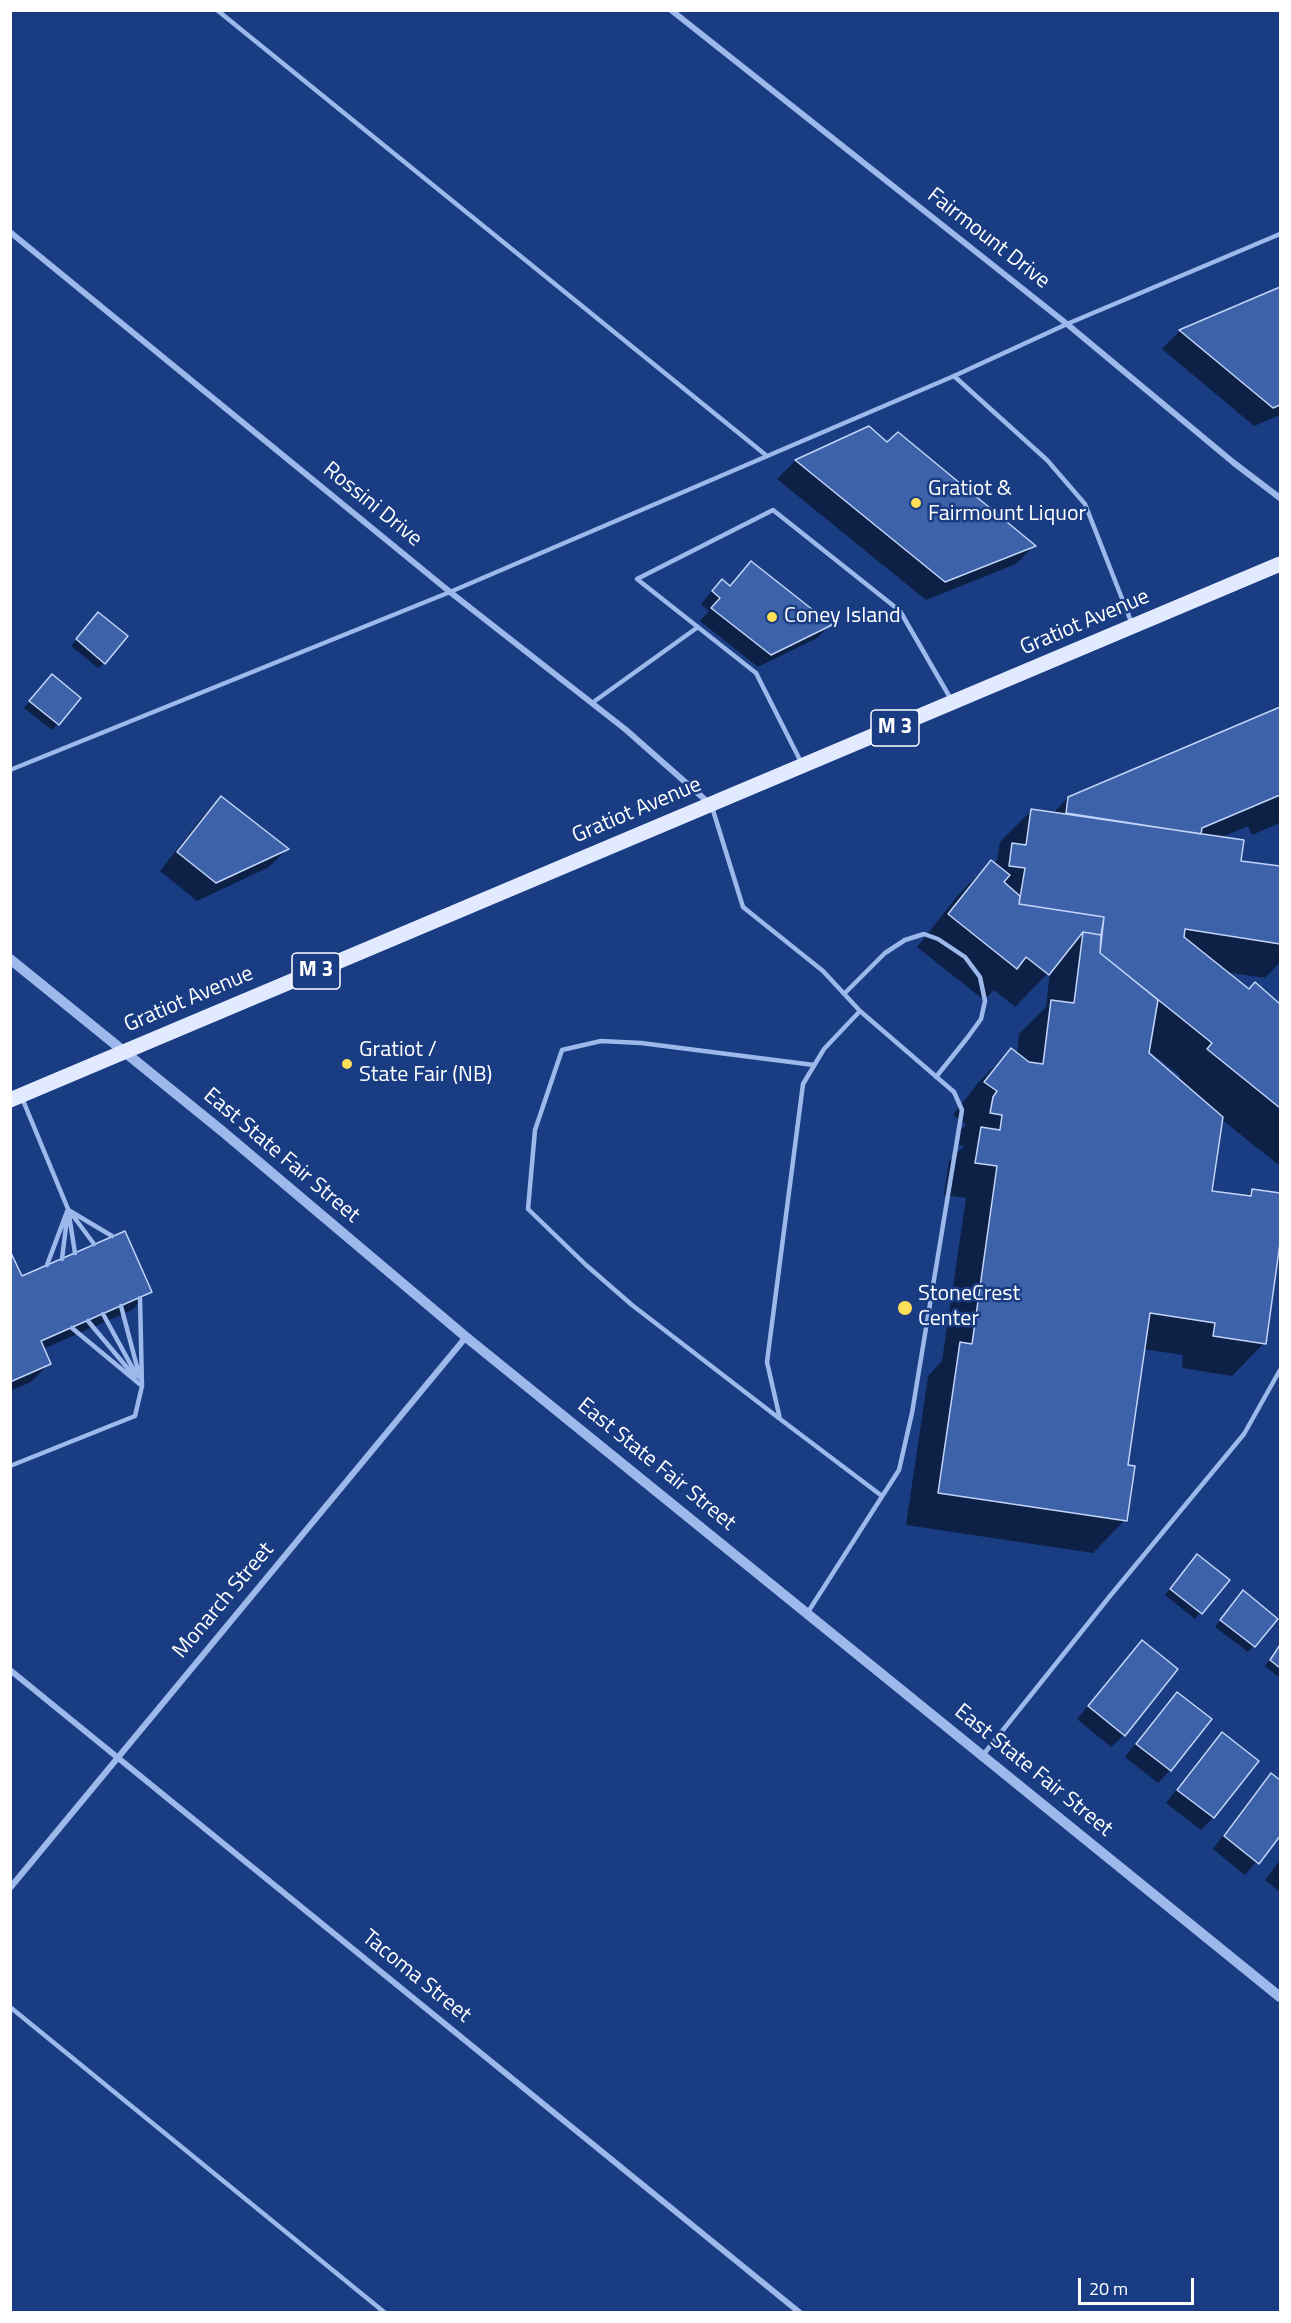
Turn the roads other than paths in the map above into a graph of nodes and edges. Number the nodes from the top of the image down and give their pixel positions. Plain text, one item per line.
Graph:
1 (217, 10) edge
2 (674, 12) edge
3 (10, 232) edge
4 (1281, 234) edge
5 (1067, 324) junction
6 (954, 376) junction
7 (767, 456) junction
8 (1281, 498) edge
9 (1281, 564) edge
10 (450, 592) junction
11 (698, 627) junction
12 (1133, 627) junction
13 (953, 703) junction
14 (592, 704) junction
15 (803, 766) junction
16 (10, 770) edge
17 (712, 805) junction
18 (10, 959) edge
19 (844, 994) junction
20 (860, 1011) junction
21 (124, 1052) junction
22 (814, 1065) junction
23 (936, 1077) junction
24 (15, 1098) edge
25 (68, 1209) junction
26 (112, 1236) dead end
27 (94, 1244) dead end
28 (75, 1253) dead end
29 (62, 1259) dead end
30 (47, 1265) dead end
31 (140, 1298) dead end
32 (121, 1306) dead end
33 (103, 1314) dead end
34 (88, 1321) dead end
35 (72, 1328) dead end
36 (466, 1336) junction
37 (1281, 1370) edge
38 (142, 1386) junction
39 (780, 1419) junction
40 (10, 1466) edge
41 (882, 1496) junction
42 (807, 1613) junction
43 (10, 1670) edge
44 (983, 1755) junction
45 (118, 1758) junction
46 (10, 1888) edge
47 (1281, 1997) edge
48 (10, 2007) edge
49 (384, 2313) edge
50 (799, 2313) edge

1 - 7 lane
2 - 5 street, Fairmount Drive
3 - 10 street, Rossini Drive
4 - 5 lane
5 - 6 lane
5 - 8 street, Fairmount Drive
6 - 7 lane
6 - 12 lane
7 - 10 lane
9 - 12 main road, Gratiot Avenue / M 3
10 - 14 street, Rossini Drive
10 - 16 lane
11 - 13 lane
11 - 14 lane
11 - 15 lane
12 - 13 main road, Gratiot Avenue / M 3
13 - 15 main road, Gratiot Avenue / M 3
14 - 17 street, Rossini Drive
15 - 17 main road, Gratiot Avenue / M 3
17 - 19 lane
17 - 21 main road, Gratiot Avenue / M 3
18 - 21 street, East State Fair Street
19 - 20 lane
19 - 23 lane
20 - 22 lane
20 - 23 lane
21 - 24 main road, Gratiot Avenue / M 3
21 - 36 street, East State Fair Street
22 - 39 lane
22 - 39 lane
23 - 41 lane
24 - 25 lane
25 - 26 lane
25 - 27 lane
25 - 28 lane
25 - 29 lane
25 - 30 lane
31 - 38 lane
32 - 38 lane
33 - 38 lane
34 - 38 lane
35 - 38 lane
36 - 42 street, East State Fair Street
36 - 45 street, Monarch Street
37 - 44 lane
38 - 40 lane
39 - 41 lane
41 - 42 lane
42 - 44 street, East State Fair Street
43 - 45 street, Tacoma Street
44 - 47 street, East State Fair Street
45 - 46 street, Monarch Street
45 - 50 street, Tacoma Street
48 - 49 lane

